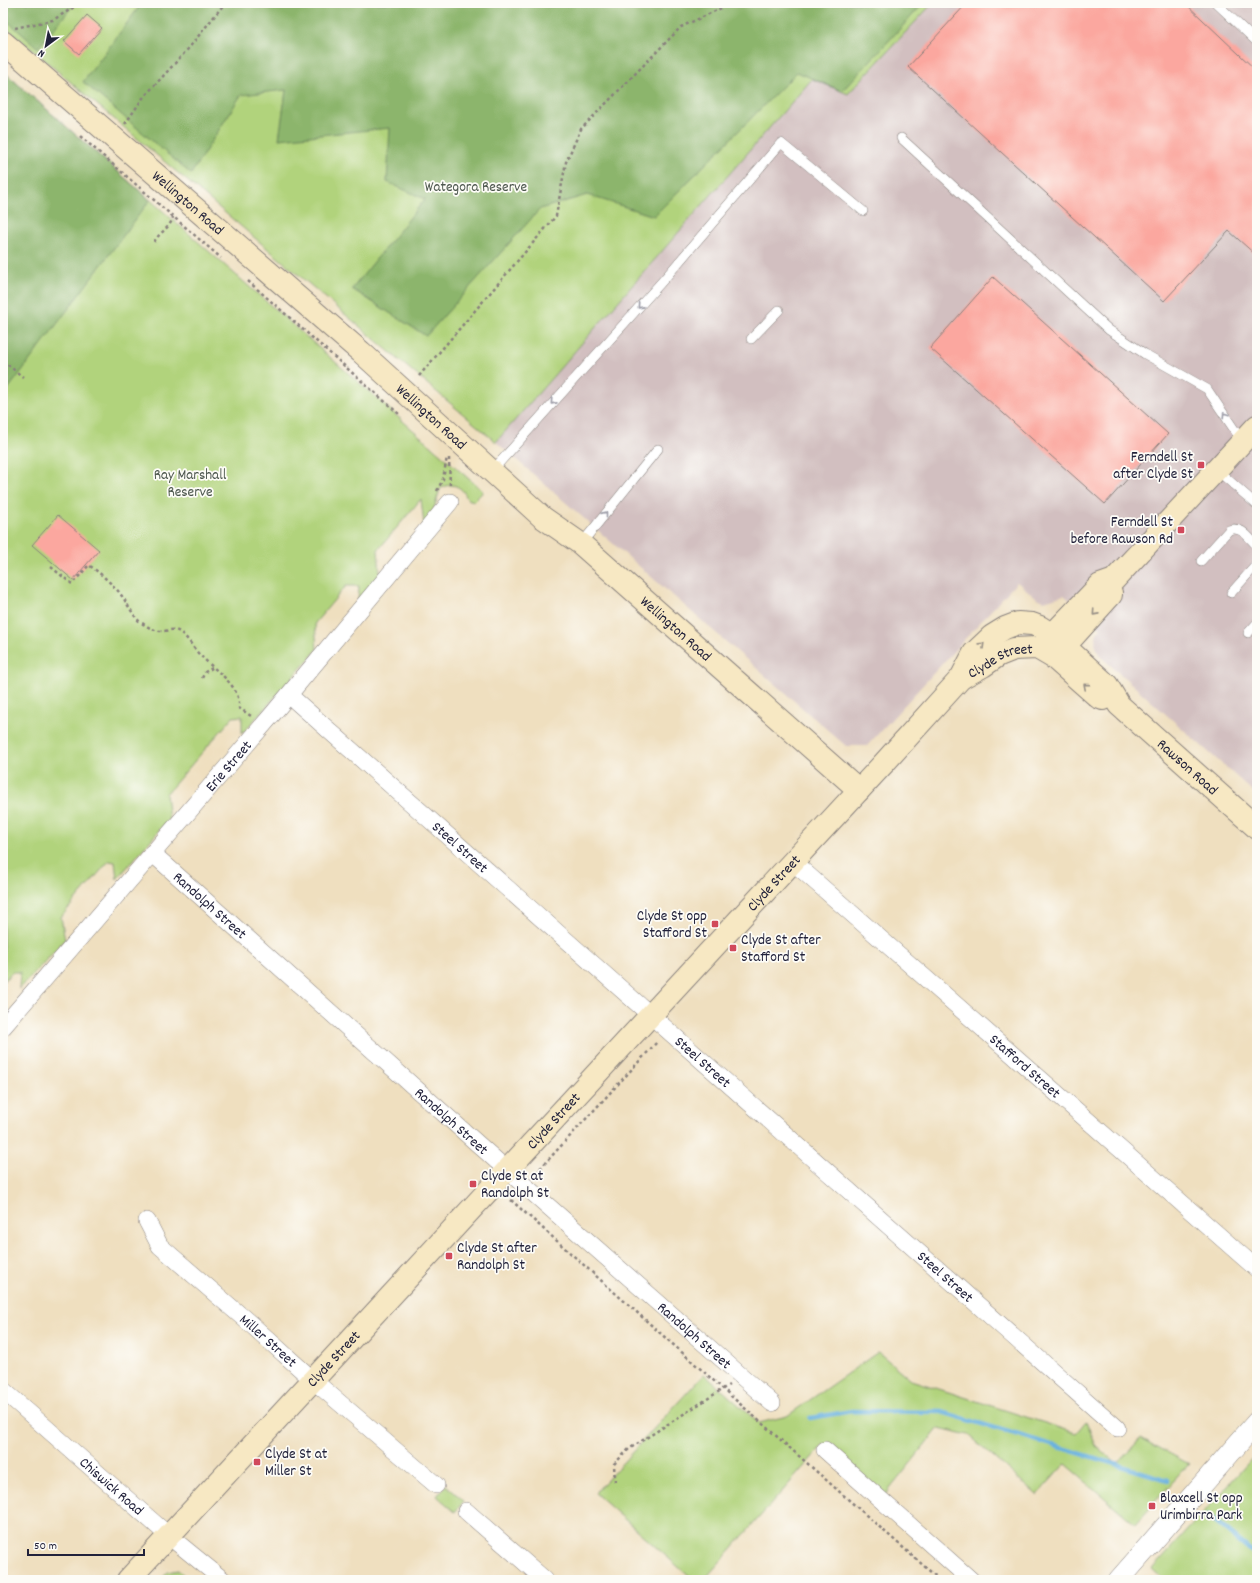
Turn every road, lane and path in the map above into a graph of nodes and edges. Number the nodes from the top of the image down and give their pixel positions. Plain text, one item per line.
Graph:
1 (81, 3) edge
2 (225, 3) edge
3 (732, 3) edge
4 (1216, 3) edge
5 (7, 36) edge
6 (1257, 42) edge
7 (77, 133) dead end
8 (901, 138) dead end
9 (116, 140) junction
10 (863, 212) dead end
11 (173, 216) junction
12 (154, 242) dead end
13 (226, 262) dead end
14 (244, 277) dead end
15 (779, 310) dead end
16 (751, 340) dead end
17 (3, 361) edge
18 (419, 376) dead end
19 (23, 377) dead end
20 (399, 414) dead end
21 (1257, 426) edge
22 (1242, 442) junction
23 (658, 449) dead end
24 (441, 451) dead end
25 (447, 457) junction
26 (1217, 470) junction
27 (491, 471) junction
28 (443, 497) junction
29 (1257, 505) edge
30 (581, 544) junction
31 (1257, 546) edge
32 (1201, 561) dead end
33 (1257, 564) edge
34 (51, 567) dead end
35 (1231, 594) dead end
36 (1257, 623) edge
37 (1248, 633) dead end
38 (1053, 647) junction
39 (214, 667) junction
40 (202, 678) dead end
41 (289, 695) junction
42 (251, 717) dead end
43 (859, 790) junction
44 (1257, 828) edge
45 (152, 853) junction
46 (793, 862) junction
47 (651, 1016) junction
48 (3, 1027) edge
49 (660, 1038) dead end
50 (507, 1170) junction
51 (536, 1173) dead end
52 (511, 1200) dead end
53 (147, 1221) dead end
54 (1257, 1269) edge
55 (741, 1376) junction
56 (314, 1381) junction
57 (724, 1389) junction
58 (3, 1390) edge
59 (772, 1403) dead end
60 (1256, 1424) edge
61 (1117, 1428) dead end
62 (825, 1450) dead end
63 (615, 1482) dead end
64 (436, 1485) dead end
65 (466, 1510) dead end
66 (169, 1536) junction
67 (128, 1580) edge
68 (223, 1580) edge
69 (545, 1580) edge
70 (940, 1580) edge
71 (971, 1580) edge
72 (1119, 1580) edge

1 - 5 path
2 - 9 path
3 - 18 path
4 - 6 lane
5 - 9 main road, Wellington Road
7 - 11 path
22 -> 8 lane
9 - 27 main road, Wellington Road
10 -> 27 lane
11 - 12 path
11 - 13 path
14 - 20 path
15 - 16 lane
17 - 19 path
21 - 22 main road
22 - 26 main road
30 -> 23 lane
24 - 25 path
25 - 28 path
25 - 28 path
26 - 29 lane
26 - 38 main road
27 - 30 main road, Wellington Road
28 - 41 street, Erie Street
30 - 43 main road, Wellington Road
31 - 32 lane
33 - 35 lane
34 - 39 path
36 - 37 lane
38 - 43 main road, Clyde Street
38 - 44 main road, Rawson Road
39 - 40 path
39 - 42 path
41 - 45 street, Erie Street
41 - 47 street, Steel Street
43 - 46 main road, Clyde Street
45 - 48 street, Erie Street
45 - 50 street, Randolph Street
46 - 47 main road, Clyde Street
46 - 54 street, Stafford Street
47 - 50 main road, Clyde Street
47 - 61 street, Steel Street
49 - 51 path
50 - 55 street, Randolph Street
50 - 56 main road, Clyde Street
52 - 57 path
53 - 56 street, Miller Street
55 - 57 path
55 - 59 street, Randolph Street
56 - 64 street, Miller Street
56 - 66 main road, Clyde Street
57 - 63 path
57 - 70 path
58 - 66 street, Chiswick Road
60 - 72 street
62 - 71 street
65 - 69 street
66 - 67 main road, Clyde Street
66 - 68 street, Chiswick Road

